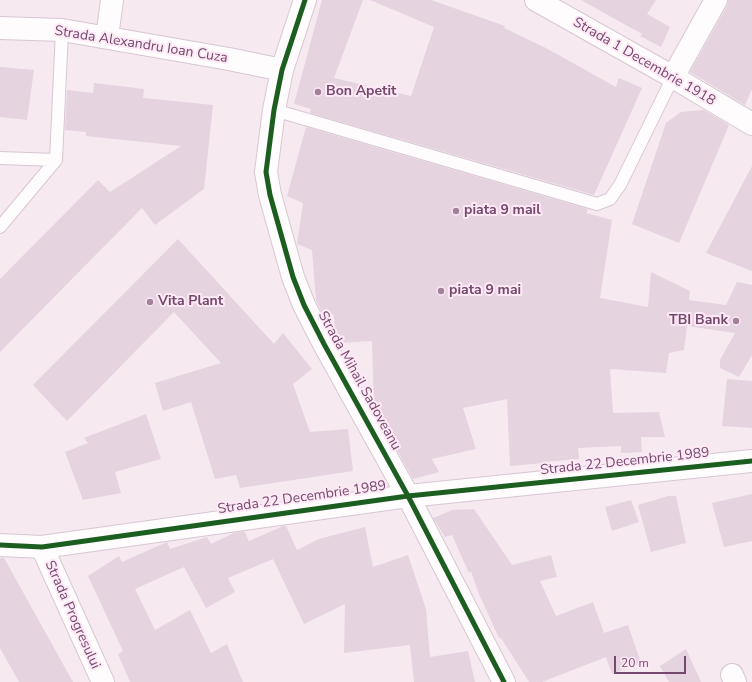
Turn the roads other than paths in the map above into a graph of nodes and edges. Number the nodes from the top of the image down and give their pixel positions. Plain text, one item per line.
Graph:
1 (112, 0) edge
2 (305, 0) edge
3 (536, 0) edge
4 (716, 0) edge
5 (0, 28) edge
6 (62, 30) junction
7 (107, 37) junction
8 (282, 70) junction
9 (673, 77) junction
10 (274, 110) junction
11 (752, 124) edge
12 (0, 158) edge
13 (56, 160) junction
14 (0, 227) edge
15 (752, 461) edge
16 (408, 496) junction
17 (0, 545) edge
18 (42, 547) junction
19 (103, 682) edge
20 (504, 682) edge

1 - 7 street
2 - 8 street
3 - 9 street, Strada 1 Decembrie 1918
4 - 9 street
5 - 6 street, Strada Alexandru Ioan Cuza
6 - 7 street, Strada Alexandru Ioan Cuza
6 - 13 lane
7 - 8 street, Strada Alexandru Ioan Cuza
8 - 10 street, Strada Mihail Sadoveanu
9 - 10 lane
9 - 11 street, Strada 1 Decembrie 1918
10 - 16 street, Strada Mihail Sadoveanu
12 - 13 lane
13 - 14 lane
15 - 16 street, Strada 22 Decembrie 1989
16 - 18 street, Strada 22 Decembrie 1989
16 - 20 street, Strada Mihail Sadoveanu
17 - 18 street, Strada 22 Decembrie 1989
18 - 19 street, Strada Progresului

